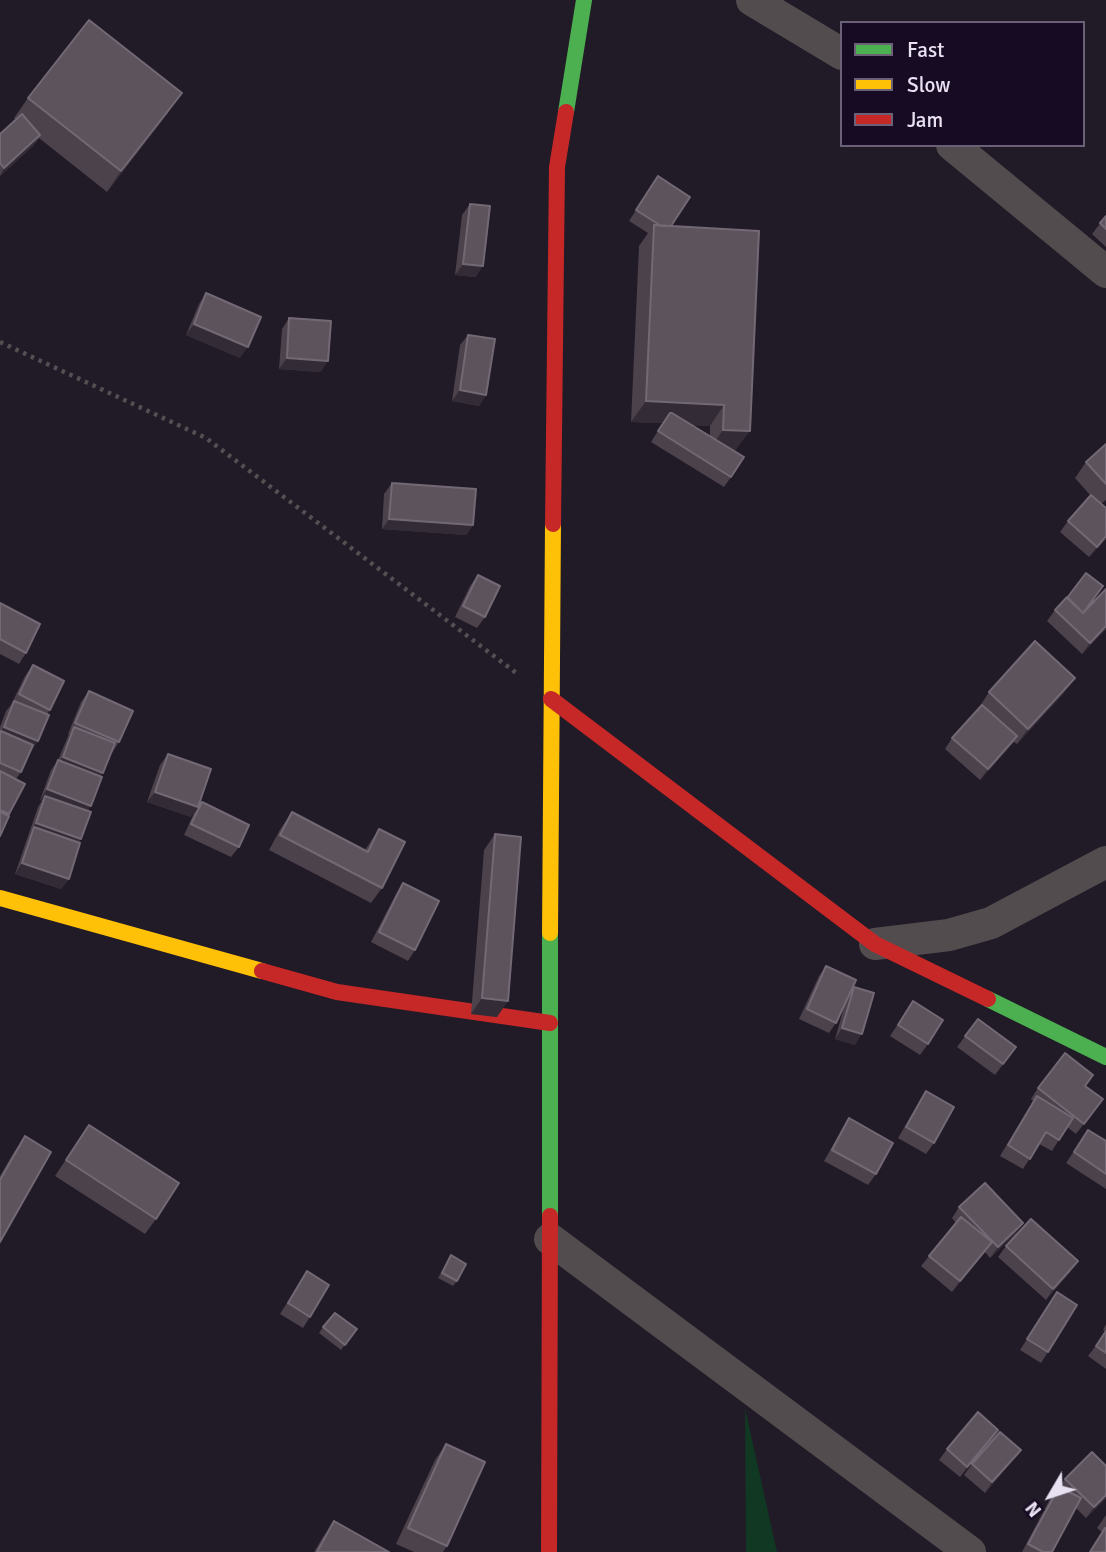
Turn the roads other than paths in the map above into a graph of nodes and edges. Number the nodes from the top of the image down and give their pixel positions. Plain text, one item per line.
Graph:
1 (584, 0) edge
2 (752, 0) edge
3 (840, 53) edge
4 (954, 147) edge
5 (1106, 272) edge
6 (551, 699) junction
7 (1106, 862) edge
8 (0, 898) edge
9 (875, 944) junction
10 (550, 1023) junction
11 (1106, 1057) edge
12 (550, 1239) junction
13 (549, 1552) edge
14 (970, 1552) edge

1 - 6 street
2 - 3 street
4 - 5 street
6 - 9 street
6 - 10 street
7 - 9 street
8 - 10 street
9 - 11 street
10 - 12 street
12 - 13 street
12 - 14 street

